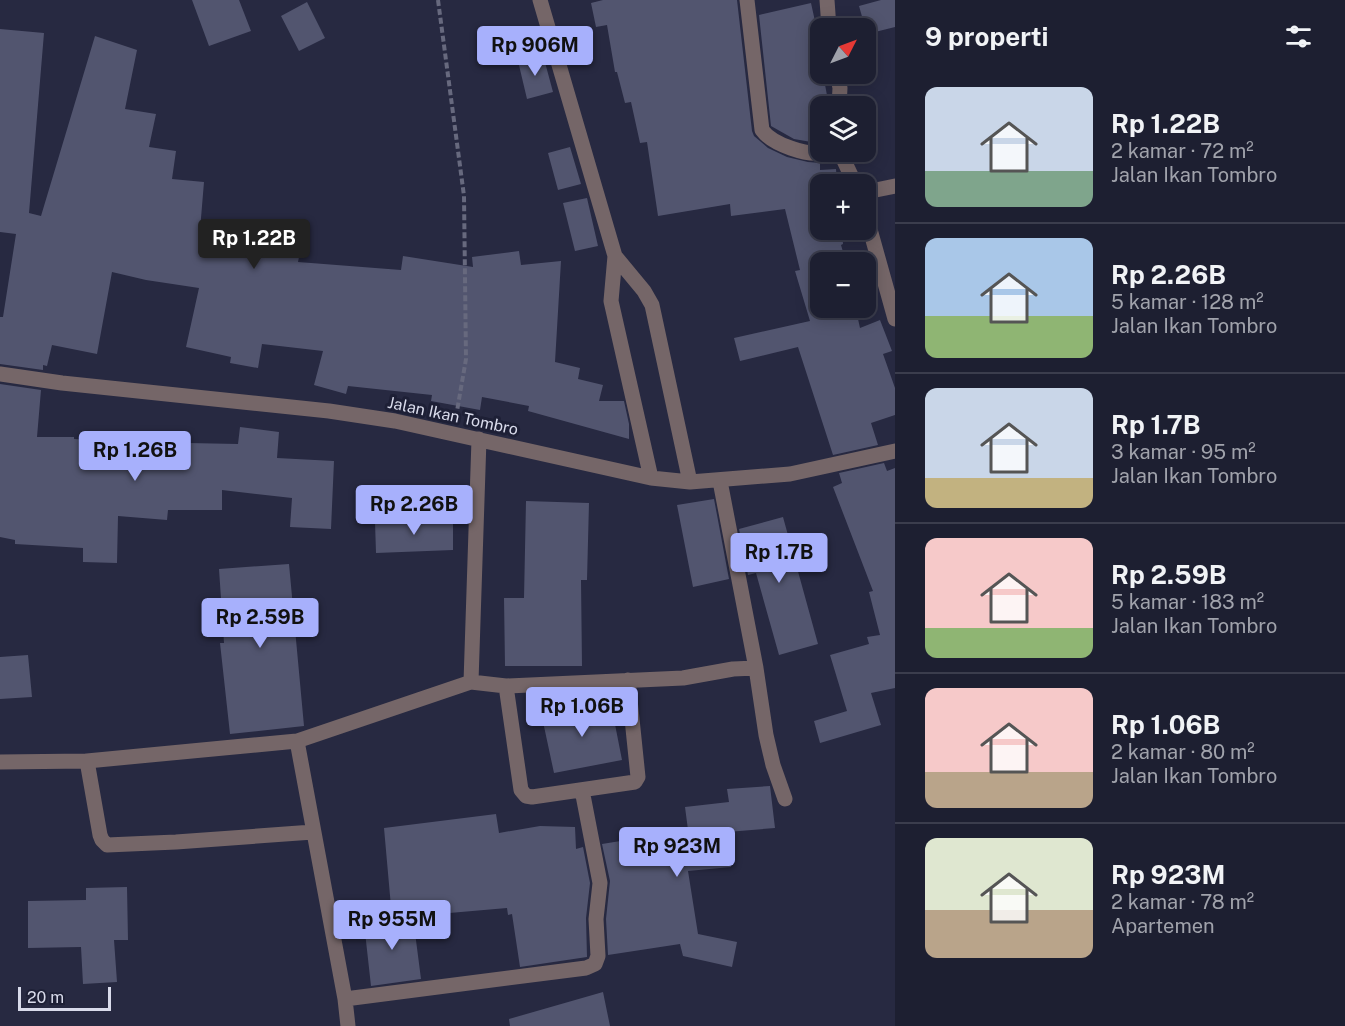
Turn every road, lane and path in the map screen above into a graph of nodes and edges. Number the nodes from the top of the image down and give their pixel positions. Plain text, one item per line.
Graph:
1 (438, 0) edge
2 (540, 0) edge
3 (747, 0) edge
4 (827, 0) edge
5 (828, 18) edge
6 (810, 153) edge
7 (895, 186) edge
8 (876, 190) edge
9 (873, 240) edge
10 (615, 256) junction
11 (895, 319) edge
12 (0, 374) edge
13 (453, 434) junction
14 (479, 439) junction
15 (895, 451) edge
16 (651, 478) junction
17 (720, 481) junction
18 (690, 482) junction
19 (756, 668) junction
20 (627, 680) junction
21 (471, 682) junction
22 (506, 686) junction
23 (297, 741) junction
24 (87, 761) junction
25 (0, 762) edge
26 (582, 790) junction
27 (785, 799) dead end
28 (313, 832) junction
29 (345, 999) junction
30 (348, 1026) edge

1 - 13 path
2 - 10 street
3 - 6 street
4 - 5 street
7 - 8 street
9 - 11 street
10 - 16 street
10 - 18 street
12 - 13 street, Jalan Ikan Tombro
13 - 14 street, Jalan Ikan Tombro
14 - 16 street, Jalan Ikan Tombro
14 - 21 street
15 - 17 street, Jalan Ikan Tombro
16 - 18 street, Jalan Ikan Tombro
17 - 18 street, Jalan Ikan Tombro
17 - 19 street
19 - 20 street
19 - 27 street
20 - 22 street
20 - 26 street
21 - 22 street
21 - 23 street
22 - 26 street
23 - 24 street
23 - 28 street
24 - 25 street
24 - 28 street
26 - 29 street
28 - 29 street
29 - 30 street

